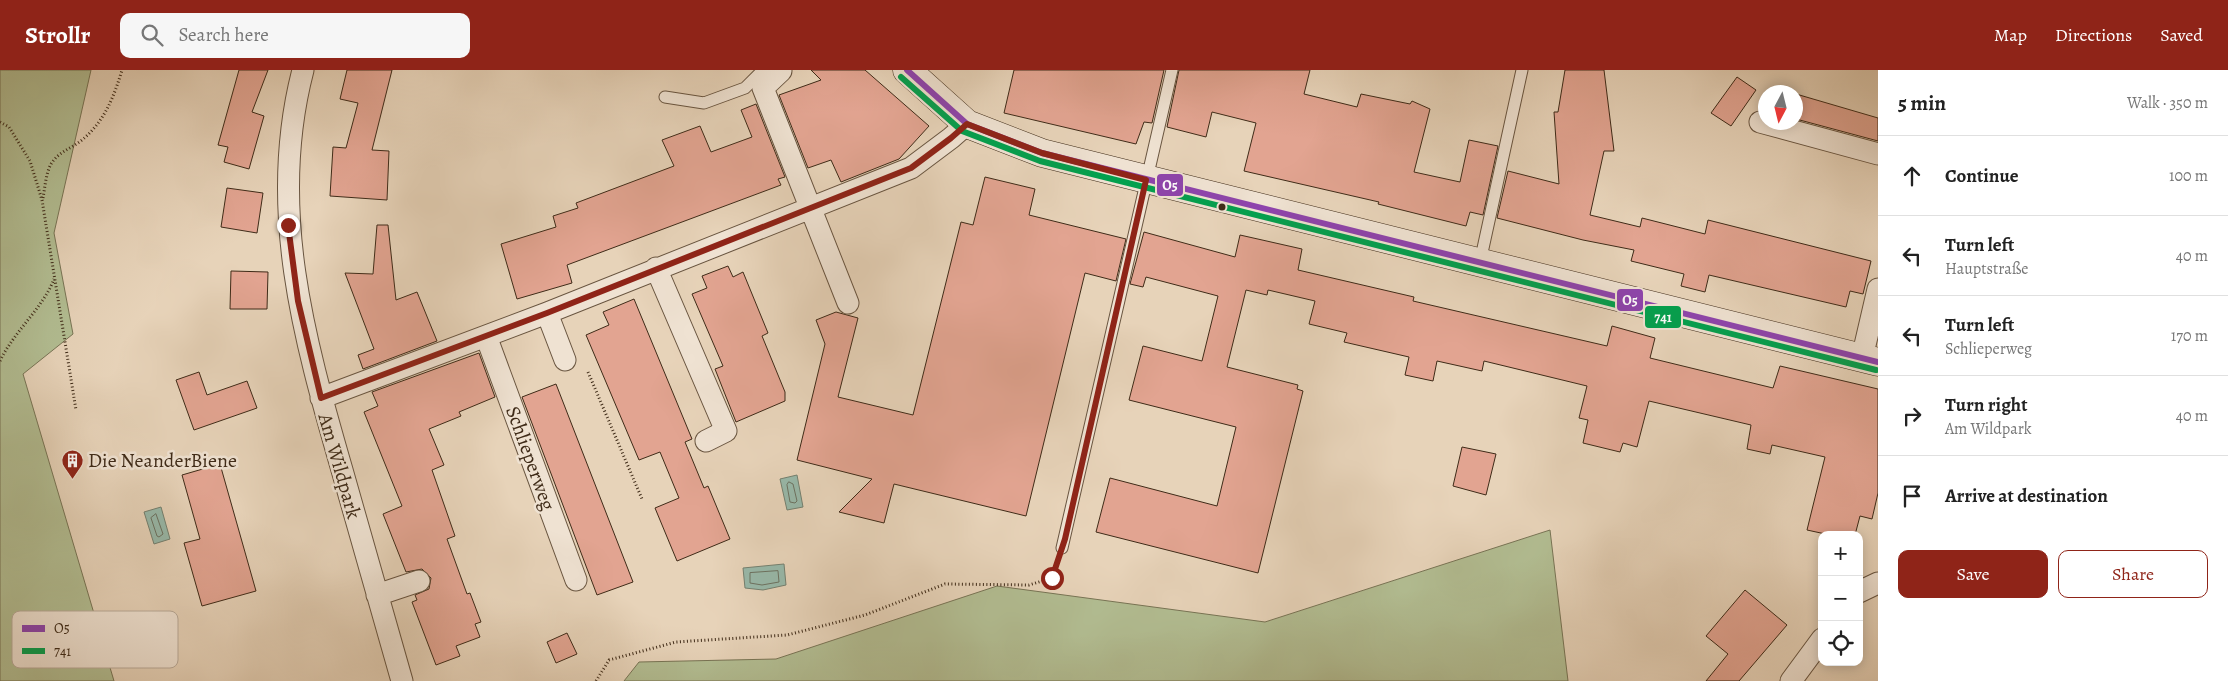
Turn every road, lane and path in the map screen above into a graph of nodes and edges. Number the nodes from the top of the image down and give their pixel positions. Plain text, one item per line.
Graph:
1 (122, 70) edge
2 (302, 70) edge
3 (772, 70) edge
4 (907, 70) edge
5 (1172, 70) edge
6 (1522, 70) edge
7 (665, 97) dead end
8 (0, 122) edge
9 (967, 124) junction
10 (1790, 130) edge
11 (1878, 154) edge
12 (1146, 180) junction
13 (42, 200) junction
14 (810, 209) junction
15 (1480, 264) junction
16 (656, 268) junction
17 (54, 278) junction
18 (1878, 289) edge
19 (848, 303) dead end
20 (547, 313) junction
21 (486, 336) junction
22 (0, 360) edge
23 (565, 360) dead end
24 (1870, 360) edge
25 (587, 371) dead end
26 (321, 398) junction
27 (76, 410) dead end
28 (706, 441) dead end
29 (642, 500) dead end
30 (1062, 548) joint
31 (576, 580) dead end
32 (419, 581) dead end
33 (1878, 583) edge
34 (1863, 590) edge
35 (377, 595) junction
36 (1818, 644) edge
37 (402, 681) edge
38 (596, 681) edge
39 (1791, 681) edge

1 - 13 path
2 - 26 street, Am Wildpark
3 - 7 lane
3 - 14 street
4 - 9 street
5 - 12 lane
6 - 15 lane
8 - 13 path
9 - 12 street
9 - 14 street
10 - 11 street
12 - 15 street
12 - 30 lane
13 - 17 path
14 - 16 street
14 - 19 street
15 - 24 street
16 - 20 street
16 - 28 street
17 - 22 path
17 - 27 path
18 - 24 street
20 - 21 street
20 - 23 street
21 - 26 street
21 - 31 street, Schlieperweg
25 - 29 path
26 - 35 street, Am Wildpark
30 - 38 path
32 - 35 street
33 - 34 street
35 - 37 street, Am Wildpark
36 - 39 street

